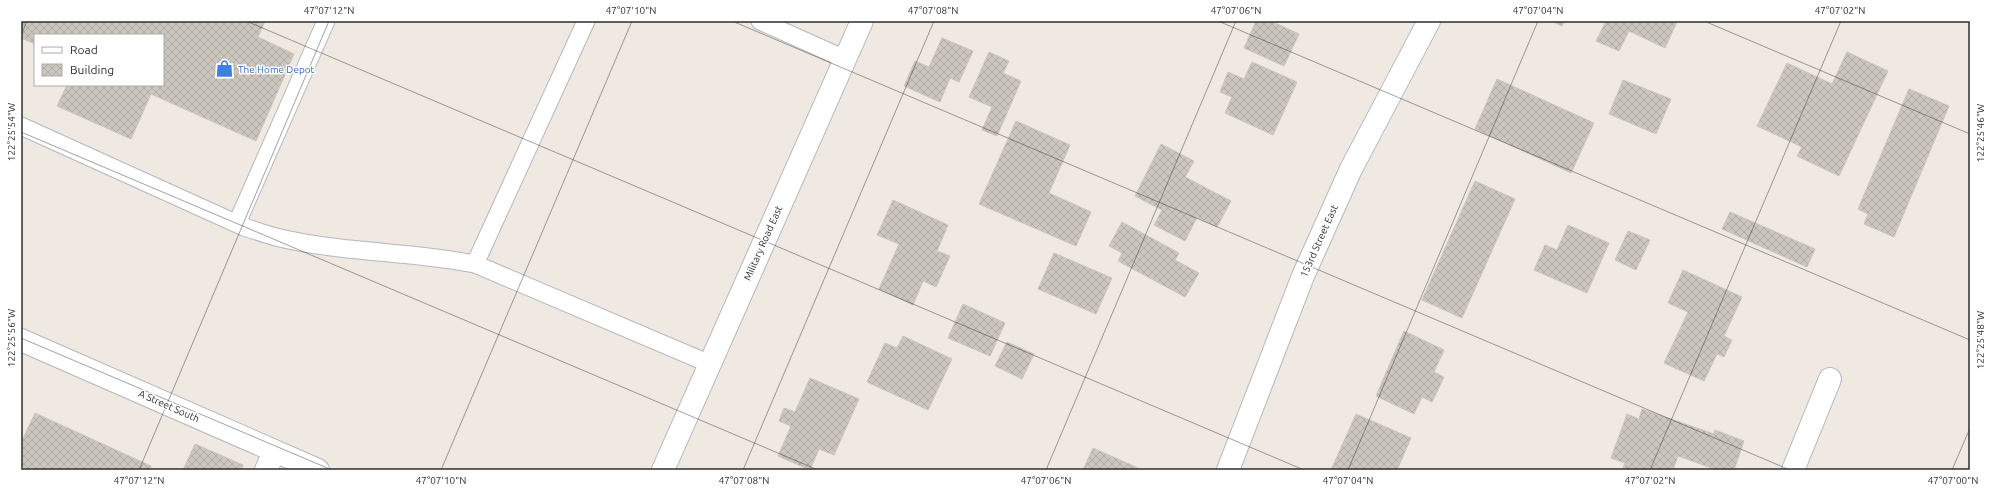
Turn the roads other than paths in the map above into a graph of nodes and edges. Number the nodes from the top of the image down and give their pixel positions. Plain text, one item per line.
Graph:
1 (326, 21) edge
2 (586, 21) edge
3 (760, 21) edge
4 (862, 21) edge
5 (1429, 21) edge
6 (845, 59) junction
7 (21, 126) edge
8 (237, 224) junction
9 (475, 264) junction
10 (21, 340) edge
11 (710, 364) junction
12 (1830, 379) dead end
13 (270, 461) edge
14 (667, 469) edge
15 (318, 470) edge
16 (1228, 470) edge
17 (1793, 470) edge

1 - 8 lane
2 - 9 lane
3 - 6 lane
4 - 6 street, Military Road East
5 - 16 street, 153rd Street East
6 - 11 street, Military Road East
7 - 8 lane
8 - 9 lane
9 - 11 lane
10 - 13 street, A Street South
11 - 14 street, Military Road East
12 - 17 street
13 - 15 street, A Street South

